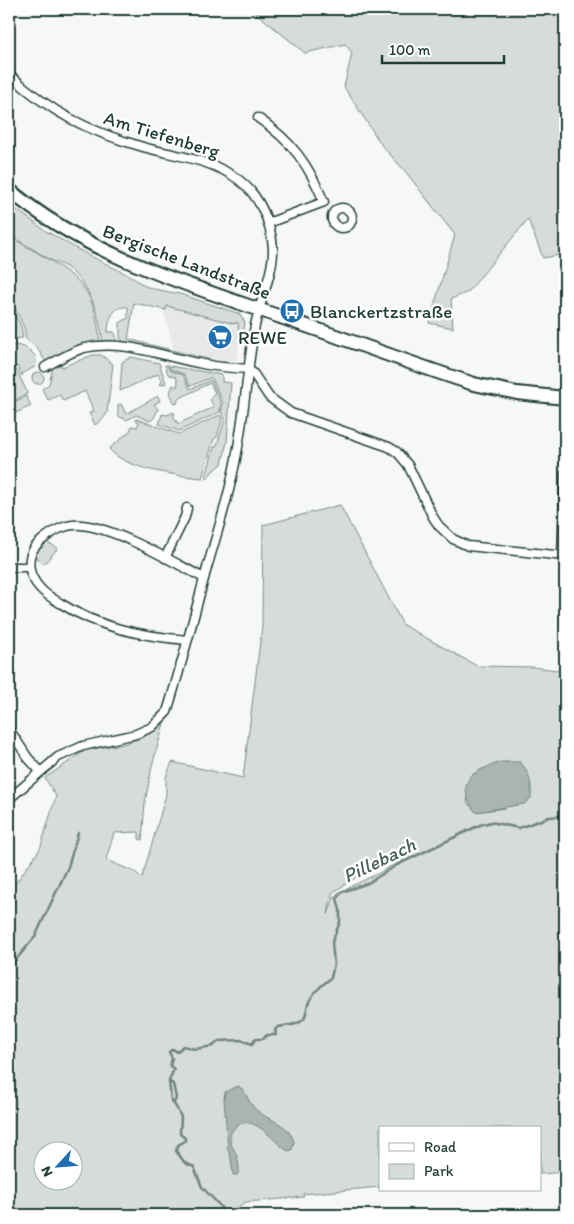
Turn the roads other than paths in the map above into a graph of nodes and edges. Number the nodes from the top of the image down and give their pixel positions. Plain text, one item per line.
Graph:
1 (9, 74) edge
2 (258, 118) dead end
3 (9, 190) edge
4 (324, 202) junction
5 (335, 212) dead end
6 (268, 223) junction
7 (258, 309) junction
8 (45, 367) dead end
9 (248, 369) junction
10 (565, 398) edge
11 (565, 473) edge
12 (187, 508) dead end
13 (564, 556) edge
14 (165, 558) junction
15 (11, 567) dead end
16 (29, 567) junction
17 (204, 578) junction
18 (187, 640) junction
19 (9, 729) edge
20 (40, 771) junction
21 (9, 800) edge

1 - 6 street, Am Tiefenberg
2 - 4 street
3 - 7 main road, Bergische Landstraße
4 - 5 street
4 - 6 street
6 - 7 street, Am Tiefenberg
7 - 9 street
7 - 10 main road, Bergische Landstraße
8 - 9 street
9 - 13 street
9 - 17 street
11 - 13 street
12 - 14 street
14 - 16 street
14 - 17 street
15 - 16 street
16 - 18 street
17 - 18 street
18 - 20 street
19 - 20 street
20 - 21 street

